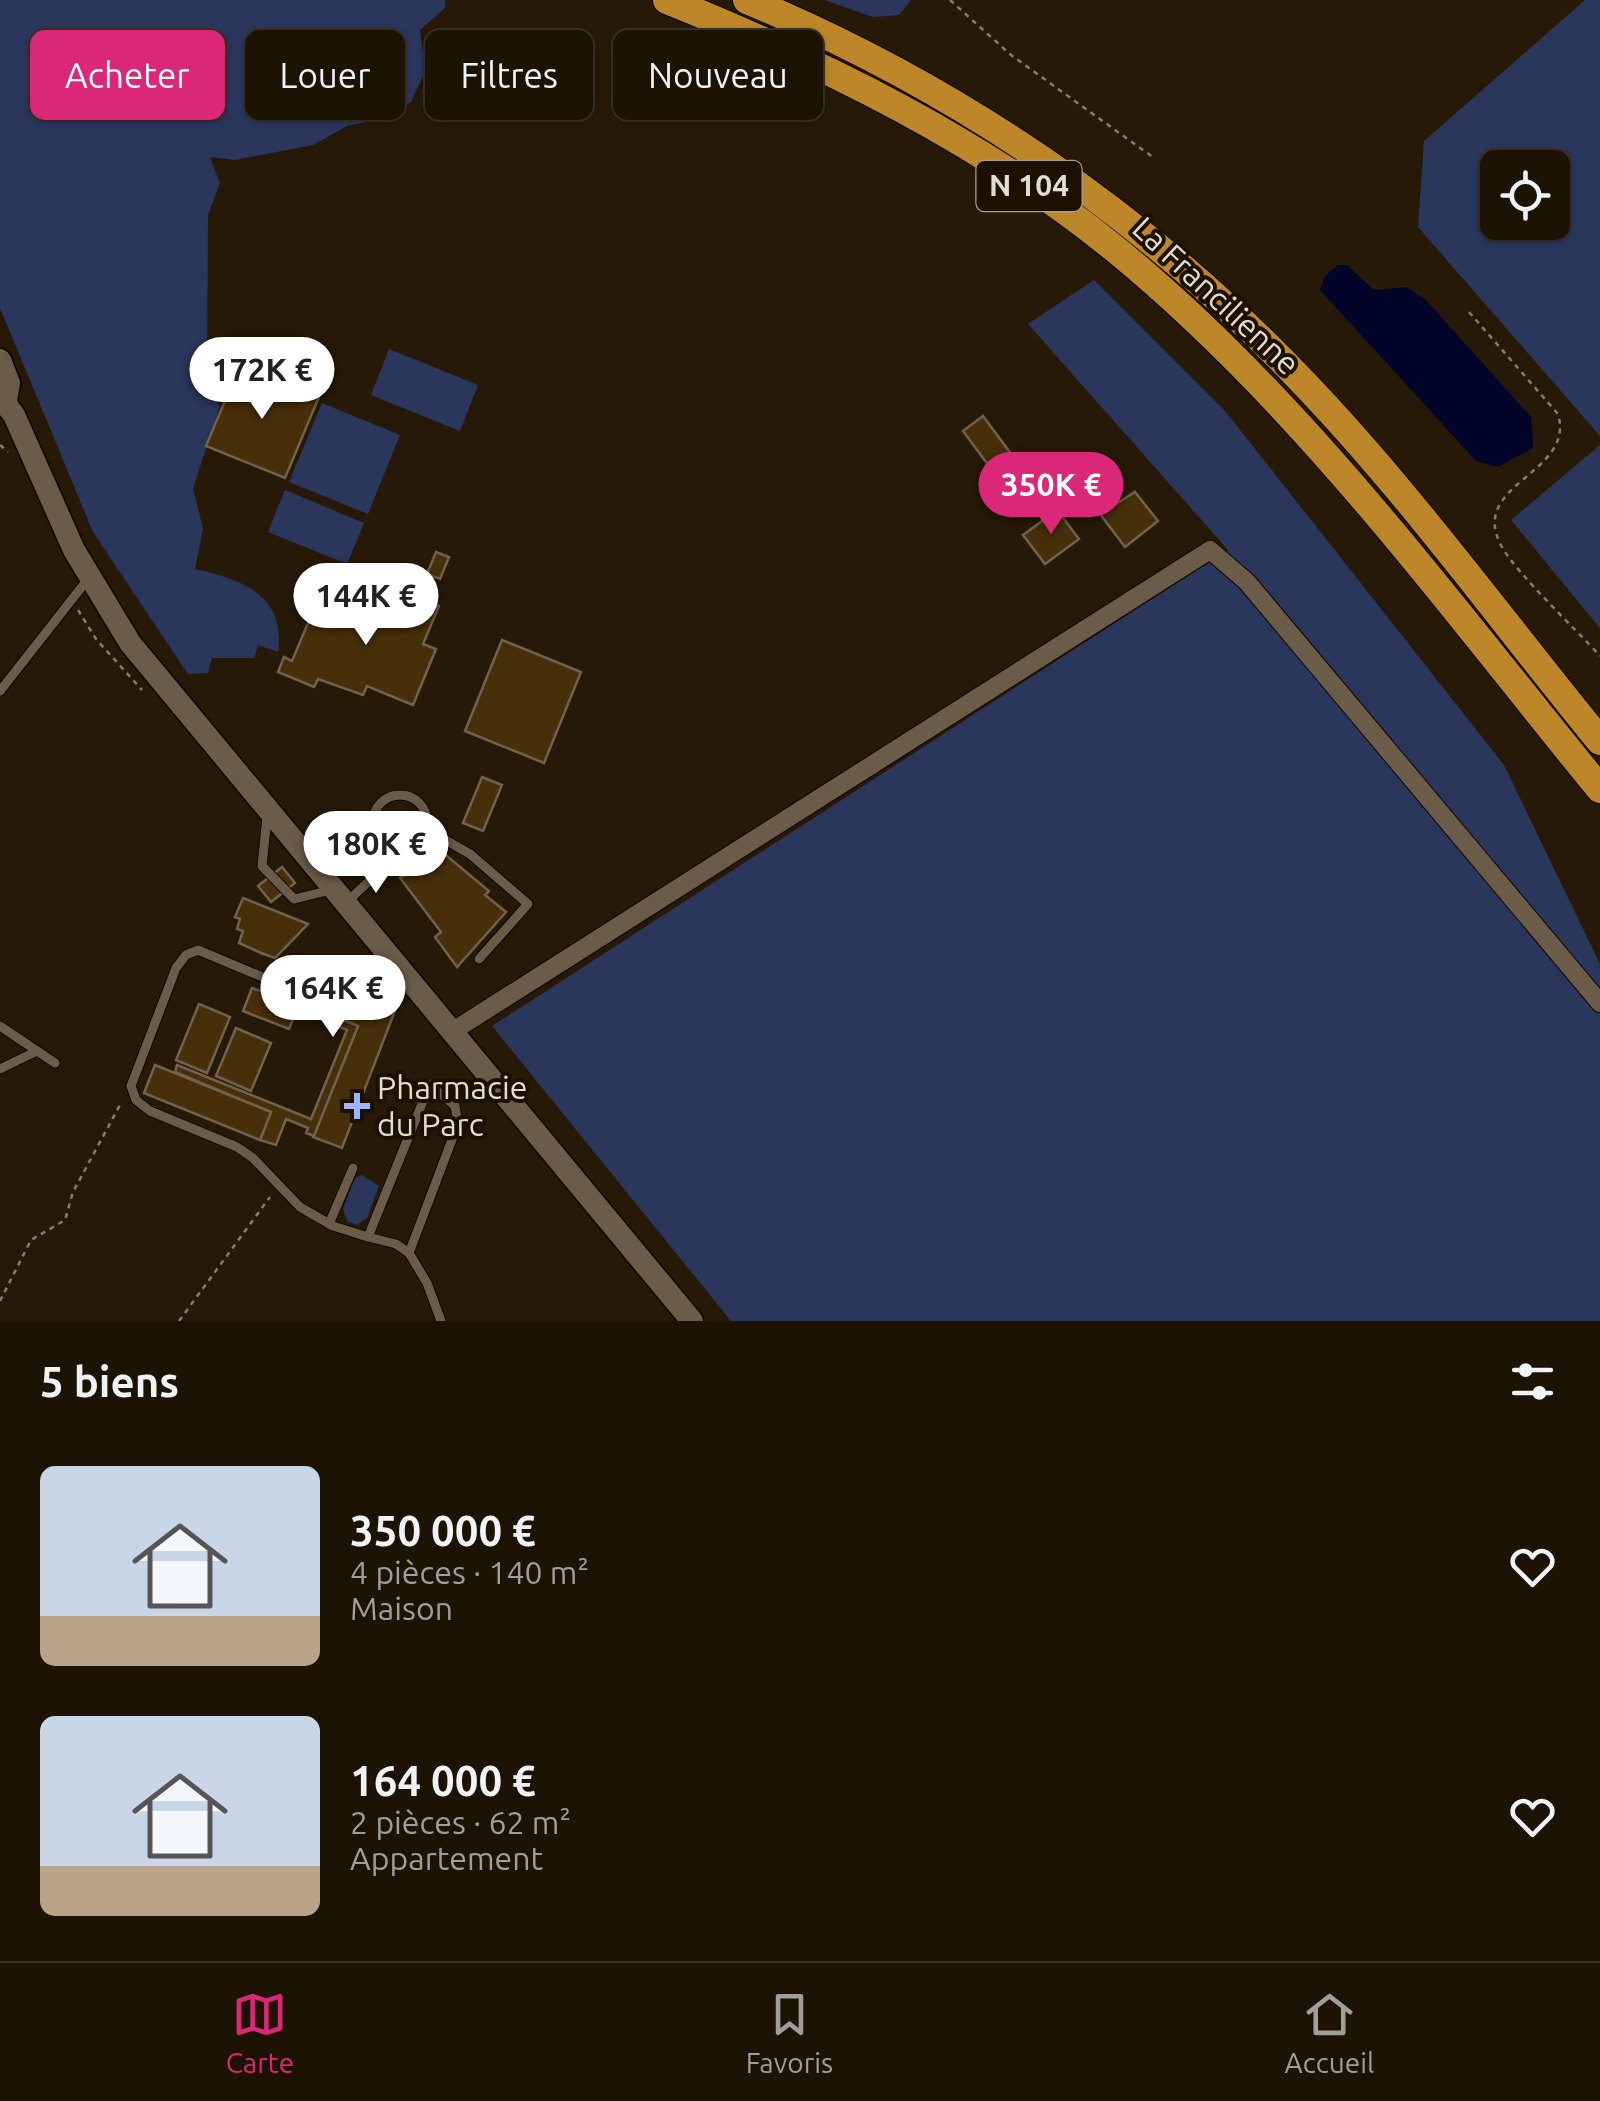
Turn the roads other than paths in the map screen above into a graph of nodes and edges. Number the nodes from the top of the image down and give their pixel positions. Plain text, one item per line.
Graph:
1 (667, 0) edge
2 (747, 0) edge
3 (0, 360) edge
4 (5, 411) edge
5 (90, 576) junction
6 (0, 690) edge
7 (1600, 740) edge
8 (1600, 789) edge
9 (269, 809) junction
10 (426, 829) junction
11 (391, 848) junction
12 (341, 895) junction
13 (480, 959) dead end
14 (272, 980) dead end
15 (1600, 1004) edge
16 (0, 1026) edge
17 (453, 1030) junction
18 (37, 1051) junction
19 (55, 1063) dead end
20 (0, 1069) edge
21 (353, 1168) dead end
22 (329, 1224) junction
23 (368, 1237) junction
24 (409, 1253) junction
25 (686, 1316) edge
26 (441, 1321) edge

1 - 8 highway, La Francilienne / N 104
2 - 7 highway, La Francilienne / N 104
3 - 4 street
4 - 5 street
5 - 6 lane
5 - 9 street
9 - 12 street
9 - 12 lane
10 - 11 lane
10 - 11 lane
10 - 13 lane
11 - 12 lane
12 - 17 street
14 - 22 lane
15 - 17 street
16 - 18 lane
17 - 25 street
18 - 19 lane
18 - 20 lane
21 - 22 lane
22 - 23 lane
23 - 24 lane
23 - 24 lane
24 - 26 lane

